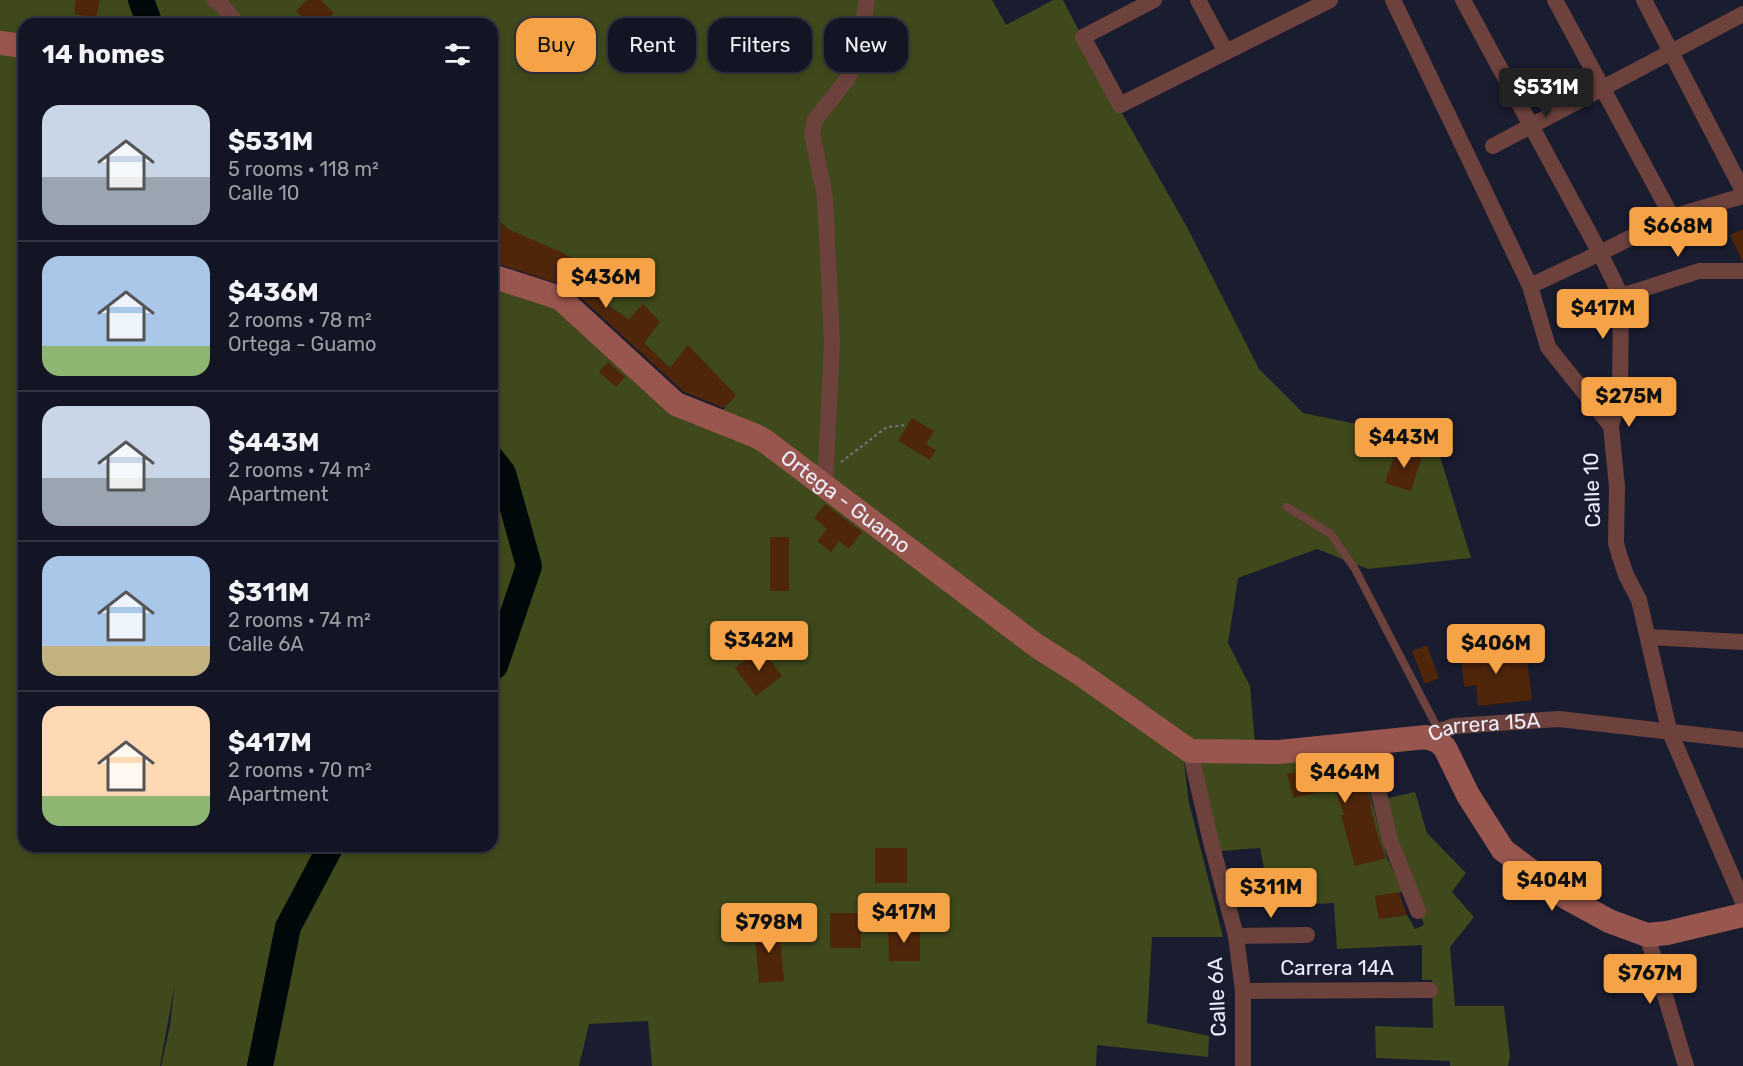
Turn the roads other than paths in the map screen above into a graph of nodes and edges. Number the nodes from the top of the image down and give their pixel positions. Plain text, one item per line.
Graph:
1 (214, 0) edge
2 (867, 0) edge
3 (1154, 0) edge
4 (1198, 0) edge
5 (1330, 0) edge
6 (1393, 0) edge
7 (1462, 0) edge
8 (1555, 0) edge
9 (1644, 0) edge
10 (1743, 14) edge
11 (232, 18) edge
12 (0, 43) edge
13 (18, 45) edge
14 (1671, 51) junction
15 (1226, 52) junction
16 (1602, 89) junction
17 (1531, 127) junction
18 (1493, 146) dead end
19 (1743, 190) edge
20 (1743, 196) edge
21 (1672, 217) junction
22 (1600, 253) junction
23 (1743, 271) edge
24 (498, 278) edge
25 (1530, 286) junction
26 (1621, 296) junction
27 (1611, 426) junction
28 (826, 481) junction
29 (1287, 507) dead end
30 (1648, 637) junction
31 (1743, 642) edge
32 (1669, 730) junction
33 (1433, 734) junction
34 (1743, 740) edge
35 (1367, 743) junction
36 (1190, 751) junction
37 (1743, 902) edge
38 (1418, 911) dead end
39 (1743, 915) edge
40 (1307, 935) dead end
41 (1647, 935) junction
42 (1236, 936) junction
43 (1430, 990) dead end
44 (1243, 991) junction
45 (1243, 1066) edge
46 (1686, 1066) edge

1 - 11 street
2 - 28 street
3 - 15 street
4 - 15 street
5 - 15 street
6 - 25 street, Calle 10
7 - 17 street
8 - 16 street
9 - 14 street
10 - 14 street
12 - 13 street
14 - 16 street
14 - 19 street
16 - 17 street
16 - 21 street
17 - 18 street
17 - 22 street
20 - 21 street
21 - 22 street
22 - 25 street
22 - 26 street
23 - 26 street
24 - 28 street, Ortega - Guamo
25 - 27 street, Calle 10
26 - 27 street
27 - 30 street, Calle 10
28 - 36 street, Ortega - Guamo
29 - 33 lane
30 - 31 street
30 - 32 street, Calle 10
32 - 33 street, Carrera 15A
32 - 34 street, Carrera 15A
32 - 37 street, Calle 10
33 - 35 street, Carrera 15A
33 - 41 street
35 - 36 street, Carrera 15A
35 - 38 street
36 - 42 street, Calle 6A
39 - 41 street
40 - 42 street
41 - 46 street
42 - 44 street, Calle 6A
43 - 44 street, Carrera 14A
44 - 45 street, Calle 6A

